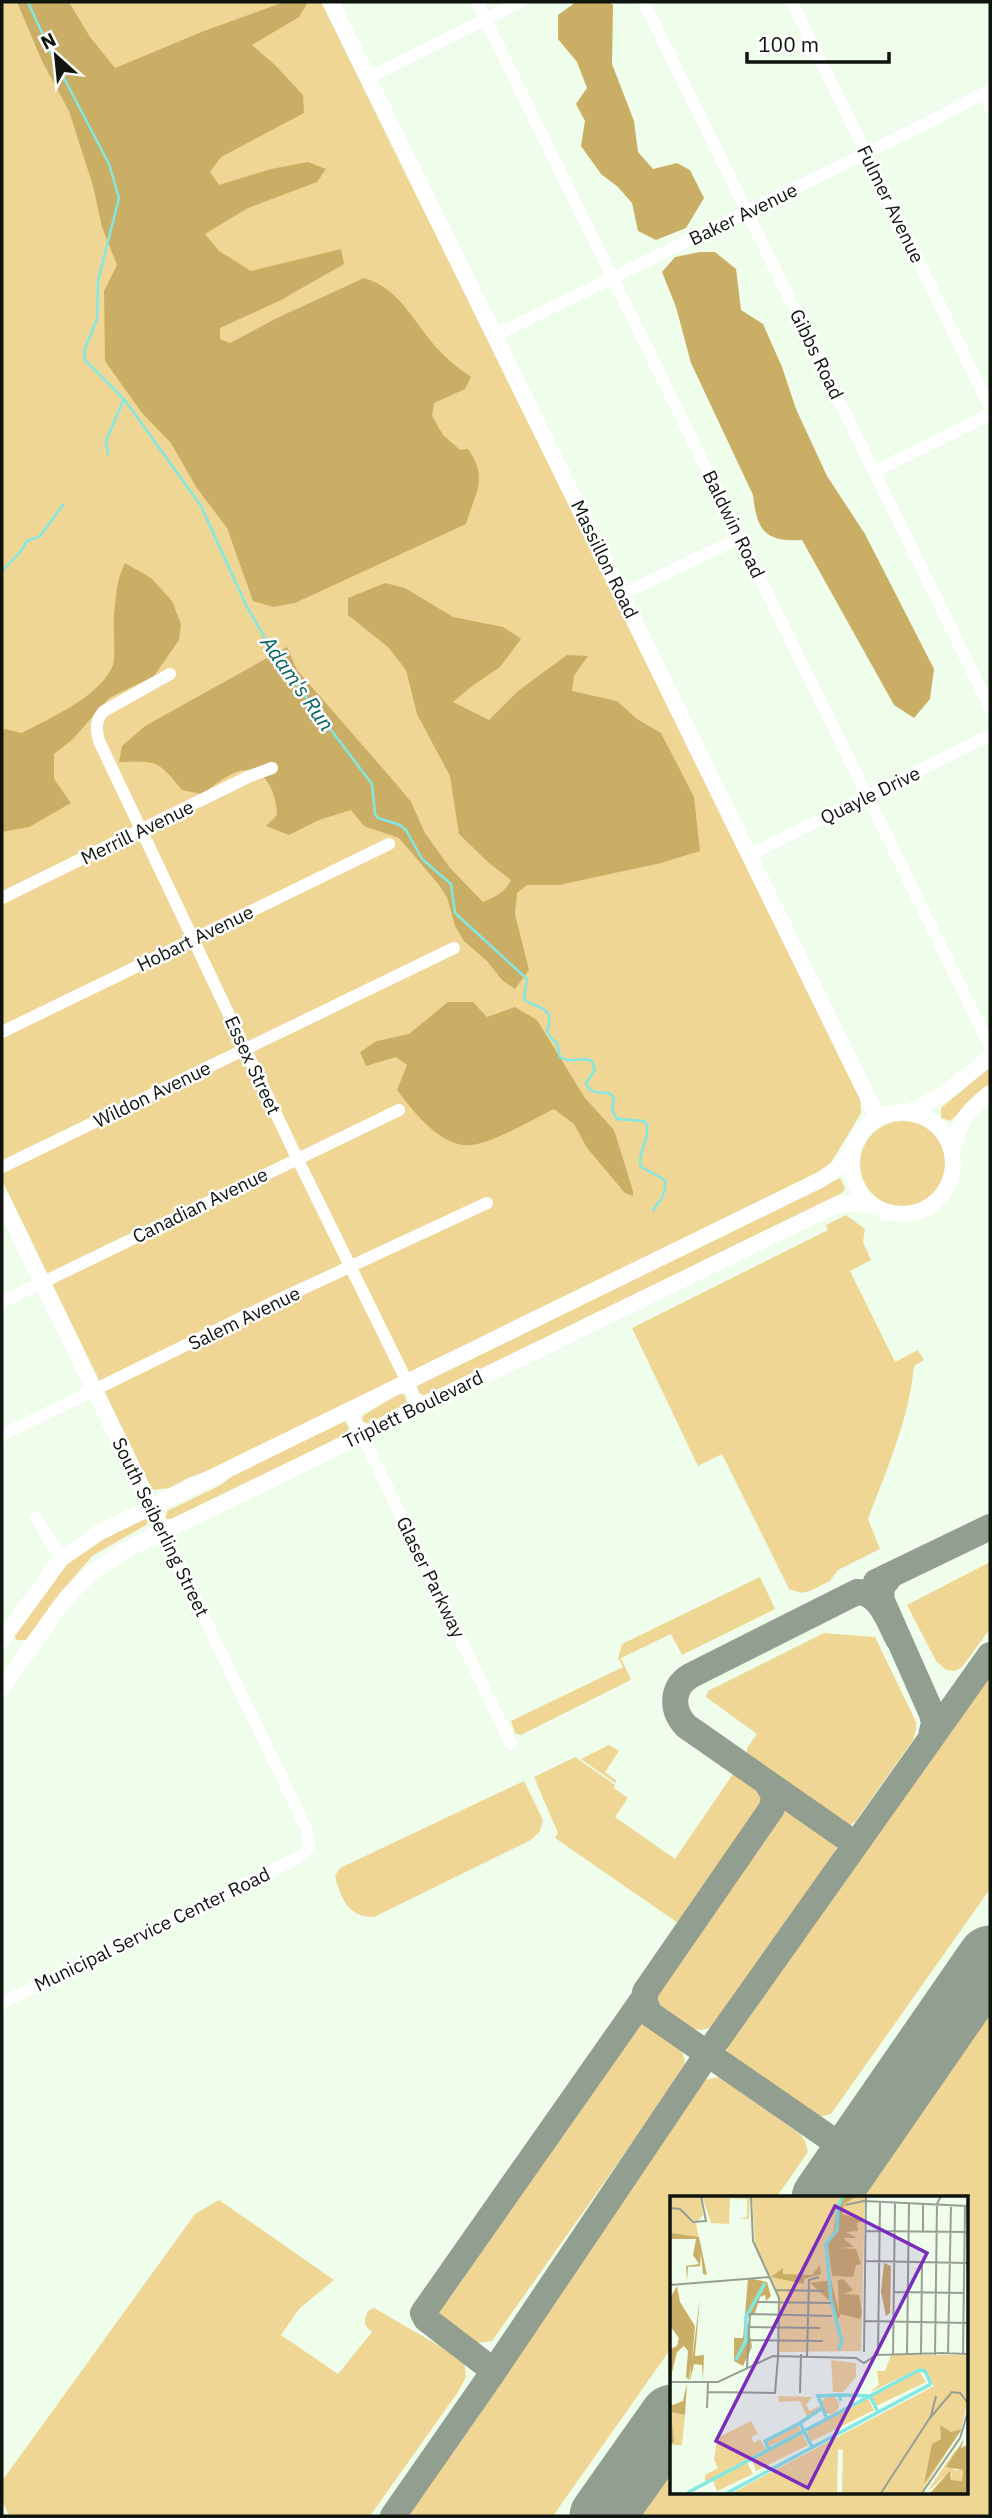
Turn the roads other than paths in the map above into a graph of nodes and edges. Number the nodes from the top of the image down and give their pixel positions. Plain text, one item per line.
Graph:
1 (331, 2) edge
2 (477, 2) edge
3 (520, 2) edge
4 (644, 2) edge
5 (792, 2) edge
6 (486, 18) junction
7 (368, 78) junction
8 (987, 92) edge
9 (990, 107) edge
10 (866, 153) junction
11 (746, 212) junction
12 (613, 278) junction
13 (496, 335) junction
14 (990, 407) edge
15 (990, 414) edge
16 (875, 471) junction
17 (740, 538) junction
18 (622, 594) junction
19 (170, 674) dead end
20 (990, 708) edge
21 (990, 735) edge
22 (272, 768) dead end
23 (869, 796) junction
24 (141, 829) junction
25 (388, 844) dead end
26 (751, 855) junction
27 (2, 898) edge
28 (192, 940) junction
29 (454, 948) dead end
30 (2, 1032) edge
31 (990, 1046) edge
32 (245, 1049) junction
33 (990, 1057) edge
34 (990, 1093) edge
35 (399, 1110) dead end
36 (909, 1112) junction
37 (878, 1118) junction
38 (952, 1150) junction
39 (852, 1152) junction
40 (297, 1158) junction
41 (2, 1167) edge
42 (2, 1200) edge
43 (487, 1202) dead end
44 (874, 1206) junction
45 (351, 1268) junction
46 (42, 1282) junction
47 (2, 1301) edge
48 (407, 1382) junction
49 (95, 1392) junction
50 (419, 1406) junction
51 (351, 1410) junction
52 (362, 1434) junction
53 (2, 1435) edge
54 (151, 1507) junction
55 (36, 1518) dead end
56 (163, 1532) junction
57 (61, 1559) junction
58 (2, 1640) edge
59 (2, 1688) edge
60 (511, 1744) dead end
61 (303, 1855) joint
62 (2, 2003) edge

1 - 7 main road, Massillon Road
2 - 6 street, Baldwin Road
3 - 6 street
4 - 11 street, Gibbs Road
5 - 10 street, Fulmer Avenue
6 - 7 street
6 - 12 street, Baldwin Road
7 - 13 main road, Massillon Road
8 - 9 street
8 - 10 street, Baker Avenue
10 - 11 street, Baker Avenue
10 - 14 street, Fulmer Avenue
11 - 12 street, Baker Avenue
11 - 16 street, Gibbs Road
12 - 13 street, Baker Avenue
12 - 17 street, Baldwin Road
13 - 18 main road, Massillon Road
15 - 16 street
16 - 20 street, Gibbs Road
17 - 18 street
17 - 23 street, Baldwin Road
18 - 26 main road, Massillon Road
19 - 24 street, Essex Street
21 - 23 street, Quayle Drive
22 - 24 street, Merrill Avenue
23 - 26 street, Quayle Drive
23 - 31 street, Baldwin Road
24 - 27 street, Merrill Avenue
24 - 28 street, Essex Street
25 - 28 street, Hobart Avenue
26 - 37 main road, Massillon Road
28 - 30 street, Hobart Avenue
28 - 32 street, Essex Street
29 - 32 street, Wildon Avenue
32 - 40 street, Essex Street
32 - 41 street, Wildon Avenue
33 - 36 main road
34 - 38 main road
35 - 40 street, Canadian Avenue
36 - 37 main road
36 - 38 main road
37 - 39 main road
38 - 44 main road
39 - 44 main road
39 - 48 main road, Triplett Boulevard
40 - 45 street, Essex Street
40 - 46 street, Canadian Avenue
42 - 46 main road, South Seiberling Street
43 - 45 street, Salem Avenue
44 - 50 main road, Triplett Boulevard
45 - 48 street, Essex Street
45 - 49 street, Salem Avenue
46 - 47 street, Canadian Avenue
46 - 49 main road, South Seiberling Street
48 - 50 street, Essex Street
48 - 51 main road, Triplett Boulevard
49 - 53 street, Salem Avenue
49 - 54 main road, South Seiberling Street
50 - 52 main road, Triplett Boulevard
51 - 52 street, Glaser Parkway
51 - 54 main road, Triplett Boulevard
52 - 56 main road, Triplett Boulevard
52 - 60 street, Glaser Parkway
54 - 56 main road, South Seiberling Street
54 - 57 main road, Triplett Boulevard
55 - 57 street
56 - 59 main road, Triplett Boulevard
56 - 61 street, South Seiberling Street
57 - 58 main road, Triplett Boulevard
61 - 62 street, Municipal Service Center Road

